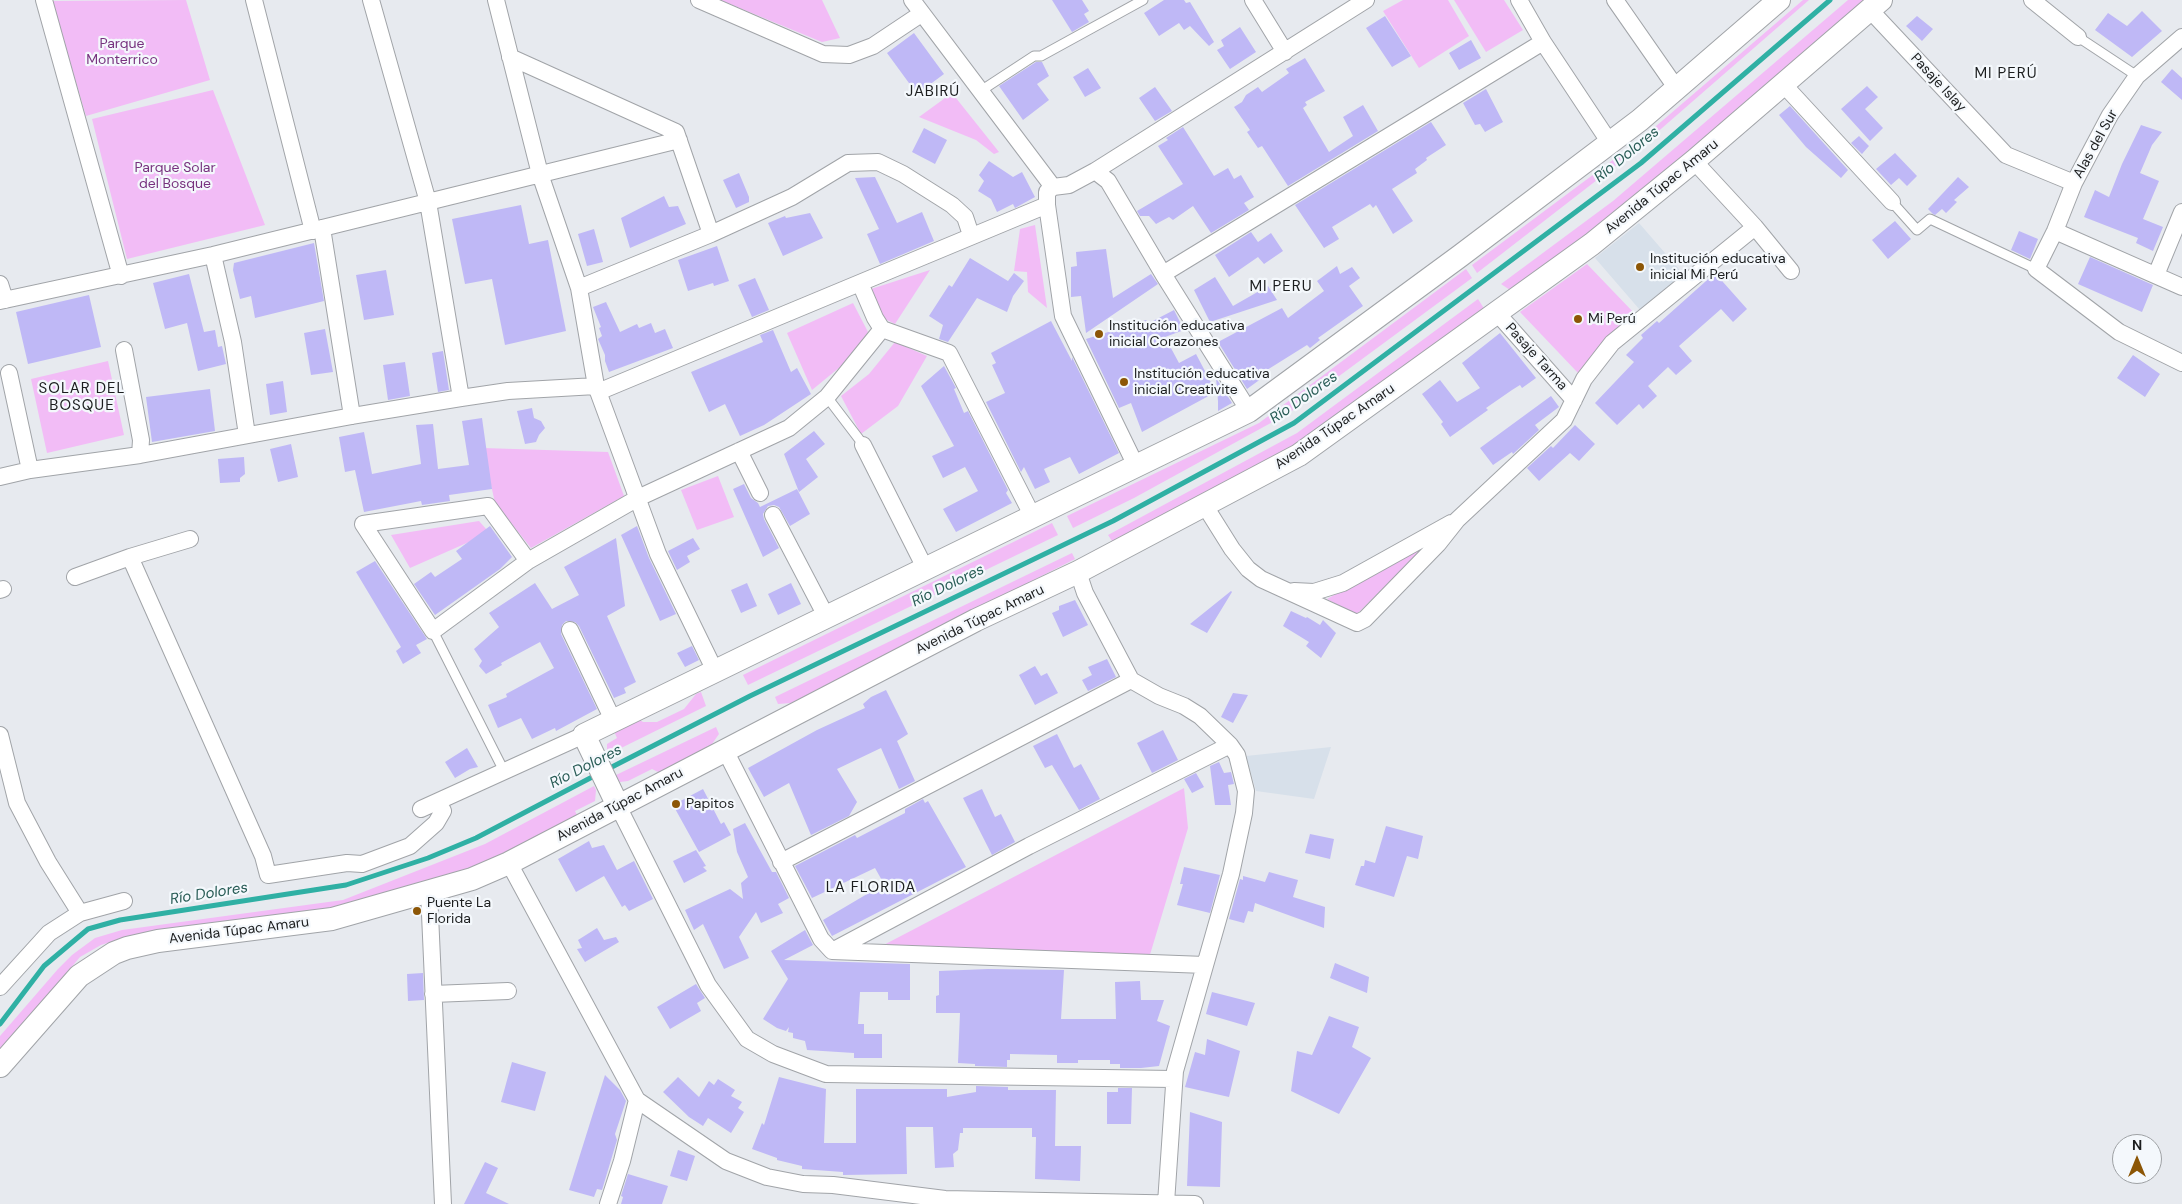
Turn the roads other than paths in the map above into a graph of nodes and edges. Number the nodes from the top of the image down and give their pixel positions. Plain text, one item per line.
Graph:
1 (44, 0) edge
2 (254, 0) edge
3 (371, 0) edge
4 (496, 0) edge
5 (699, 0) edge
6 (912, 0) edge
7 (1143, 0) edge
8 (1253, 0) edge
9 (1366, 0) edge
10 (1519, 0) edge
11 (1615, 0) edge
12 (2032, 0) edge
13 (1777, 1) edge
14 (1876, 5) edge
15 (921, 14) junction
16 (2078, 37) joint
17 (2182, 37) edge
18 (1543, 42) junction
19 (1285, 52) junction
20 (510, 57) junction
21 (2137, 76) junction
22 (1784, 85) junction
23 (1677, 89) junction
24 (980, 92) junction
25 (679, 140) junction
26 (1610, 143) junction
27 (1694, 161) junction
28 (1094, 171) junction
29 (540, 174) junction
30 (2074, 183) junction
31 (1053, 188) junction
32 (428, 202) junction
33 (1892, 202) joint
34 (1047, 205) junction
35 (2182, 212) edge
36 (1755, 227) junction
37 (318, 229) junction
38 (2055, 231) junction
39 (711, 234) junction
40 (971, 235) junction
41 (214, 255) junction
42 (2036, 269) junction
43 (1791, 271) dead end
44 (1163, 274) junction
45 (2156, 274) junction
46 (121, 276) junction
47 (860, 283) junction
48 (0, 284) edge
49 (2182, 286) edge
50 (579, 288) junction
51 (2, 301) edge
52 (1497, 313) junction
53 (882, 328) junction
54 (124, 350) dead end
55 (2182, 363) edge
56 (9, 373) dead end
57 (597, 389) junction
58 (827, 397) junction
59 (461, 398) junction
60 (1574, 400) junction
61 (1249, 411) junction
62 (352, 416) junction
63 (247, 435) junction
64 (861, 442) joint
65 (739, 451) junction
66 (140, 455) junction
67 (1136, 466) junction
68 (30, 470) junction
69 (0, 477) edge
70 (760, 492) dead end
71 (638, 498) junction
72 (1205, 506) junction
73 (774, 515) dead end
74 (1032, 515) junction
75 (1457, 520) junction
76 (190, 538) dead end
77 (130, 557) junction
78 (528, 561) junction
79 (925, 568) junction
80 (1078, 572) junction
81 (75, 577) dead end
82 (1291, 591) junction
83 (827, 618) junction
84 (570, 630) dead end
85 (433, 631) junction
86 (715, 671) junction
87 (1131, 680) junction
88 (613, 720) junction
89 (0, 735) edge
90 (587, 741) junction
91 (1230, 745) junction
92 (725, 750) junction
93 (505, 773) junction
94 (615, 801) junction
95 (439, 802) junction
96 (421, 809) dead end
97 (781, 862) junction
98 (509, 863) junction
99 (429, 892) junction
100 (124, 901) dead end
101 (80, 913) junction
102 (832, 951) junction
103 (1205, 964) junction
104 (1, 984) edge
105 (508, 991) dead end
106 (433, 994) junction
107 (0, 1066) edge
108 (1173, 1079) junction
109 (637, 1100) junction
110 (944, 1201) edge
111 (1099, 1203) edge
112 (1166, 1203) junction
113 (443, 1204) edge
114 (608, 1204) edge
115 (1195, 1204) edge

1 - 46 street
2 - 37 street
3 - 32 street
4 - 20 street
5 - 15 street
6 - 15 street
7 - 24 lane
8 - 19 street
9 - 19 street
10 - 18 street
11 - 23 street
12 - 16 street
13 - 23 street
14 - 22 street, Avenida Túpac Amaru
14 - 30 street, Pasaje Islay
15 - 24 street
16 - 21 lane
17 - 21 street, Alas del Sur
18 - 26 street
18 - 44 street
19 - 28 street
20 - 25 street
20 - 29 street
21 - 30 street, Alas del Sur
22 - 27 street, Avenida Túpac Amaru
22 - 33 street
23 - 26 street
24 - 31 street
25 - 29 street
25 - 39 street
26 - 61 street
27 - 36 street
27 - 52 street, Avenida Túpac Amaru
28 - 31 street
28 - 44 street
29 - 32 street
29 - 50 street
30 - 38 street, Alas del Sur
31 - 34 street
32 - 37 street
32 - 59 street
33 - 42 lane
34 - 40 street
34 - 67 street
35 - 45 street
36 - 43 street
36 - 60 street
37 - 41 street
37 - 62 street
38 - 42 street, Alas del Sur
38 - 45 street
39 - 40 street
39 - 50 street
40 - 47 street
41 - 46 street
41 - 63 street
42 - 55 street
44 - 61 street
45 - 49 street
46 - 51 street
47 - 53 street
47 - 57 street
48 - 51 street
50 - 57 street
52 - 60 street, Pasaje Tarma
52 - 72 street, Avenida Túpac Amaru
53 - 58 street
53 - 74 street
54 - 66 street
56 - 68 street
57 - 59 street
57 - 71 street
58 - 64 lane
58 - 65 street
59 - 62 street
60 - 75 street
61 - 67 street
62 - 63 street
63 - 66 street
64 - 79 street
65 - 70 street
65 - 71 street
66 - 68 street
67 - 74 street
68 - 69 street
71 - 78 street
71 - 86 street
72 - 80 street, Avenida Túpac Amaru
72 - 82 street
73 - 83 street
74 - 79 street
75 - 82 street
75 - 82 street
76 - 77 street
77 - 81 street
77 - 95 street
78 - 85 street
78 - 85 street
79 - 83 street
80 - 87 street
80 - 92 street, Avenida Túpac Amaru
83 - 86 street
84 - 88 street
85 - 93 lane
86 - 88 street
87 - 91 street
87 - 97 street
88 - 90 street
89 - 101 street
90 - 93 street
90 - 94 street
91 - 102 street
91 - 103 street
92 - 94 street, Avenida Túpac Amaru
92 - 97 street
93 - 95 street
94 - 98 street, Avenida Túpac Amaru
94 - 108 street
95 - 96 street
97 - 102 street
98 - 99 street, Avenida Túpac Amaru
98 - 109 street
99 - 106 street
99 - 107 street, Avenida Túpac Amaru
100 - 101 street
101 - 104 street
102 - 103 street
103 - 108 street
105 - 106 street
106 - 113 street
108 - 112 street
109 - 110 street
109 - 114 street
110 - 111 street
111 - 112 street
112 - 115 street

